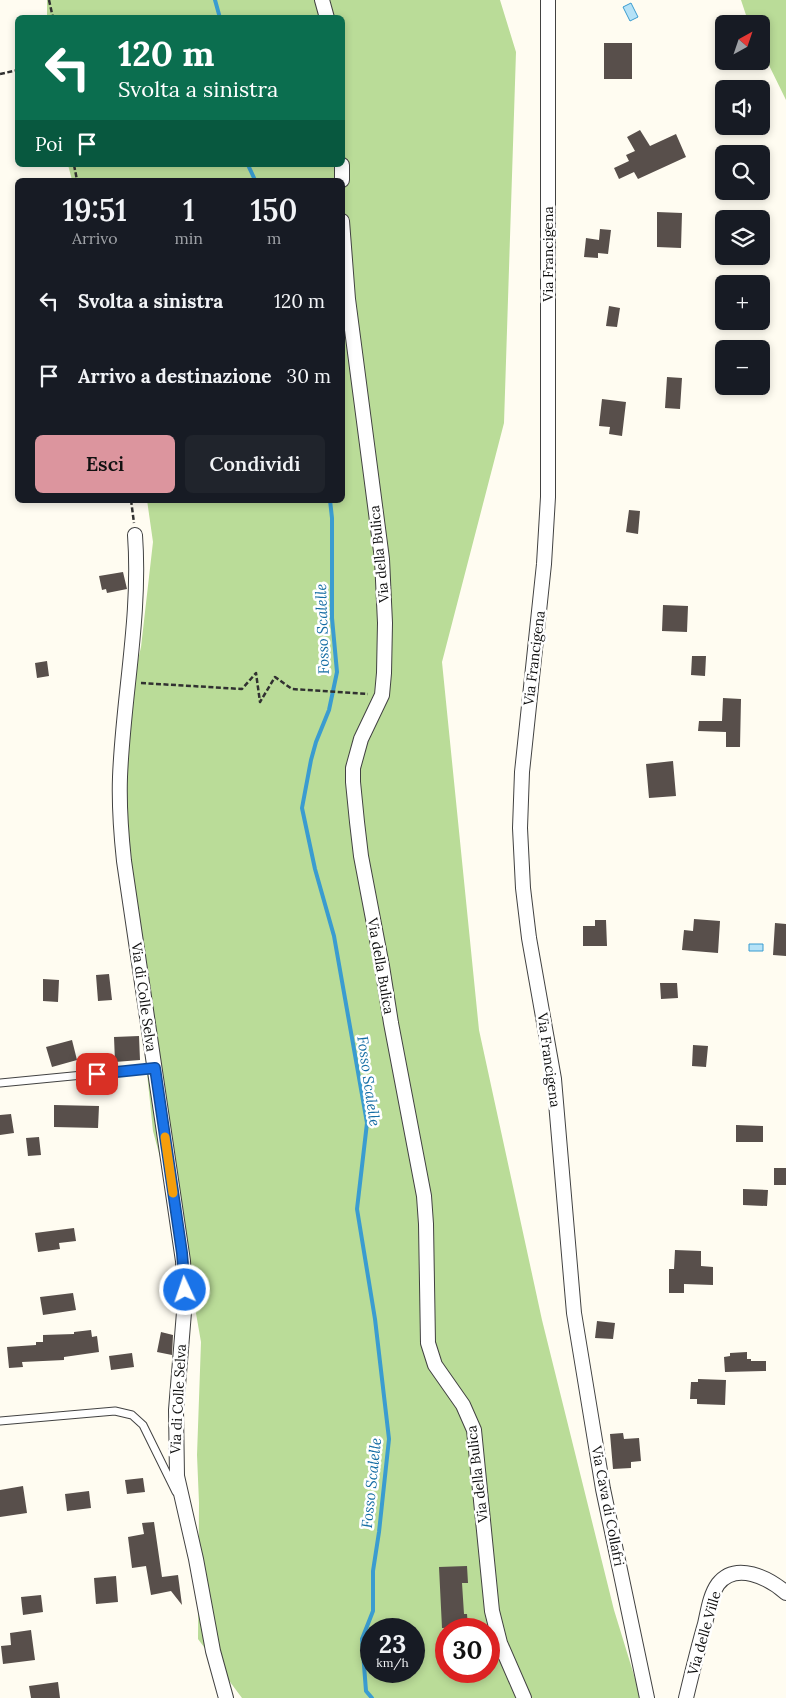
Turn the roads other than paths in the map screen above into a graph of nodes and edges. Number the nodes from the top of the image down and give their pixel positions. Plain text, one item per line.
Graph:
1 (322, 0) edge
2 (548, 0) edge
3 (326, 15) edge
4 (345, 260) edge
5 (135, 535) road end
6 (155, 1068) junction
7 (0, 1083) edge
8 (574, 1313) joint
9 (0, 1422) edge
10 (182, 1506) junction
11 (786, 1593) edge
12 (226, 1698) edge
13 (524, 1698) edge
14 (647, 1698) edge
15 (686, 1698) edge

1 - 3 street
2 - 8 street, Via Francigena
4 - 13 street, Via della Bulica
5 - 6 street, Via di Colle Selva
6 - 7 lane
6 - 10 street, Via di Colle Selva
8 - 14 street, Via Cava di Collafri
9 - 10 lane
10 - 12 street, Via di Colle Selva
11 - 15 street, Via delle Ville

